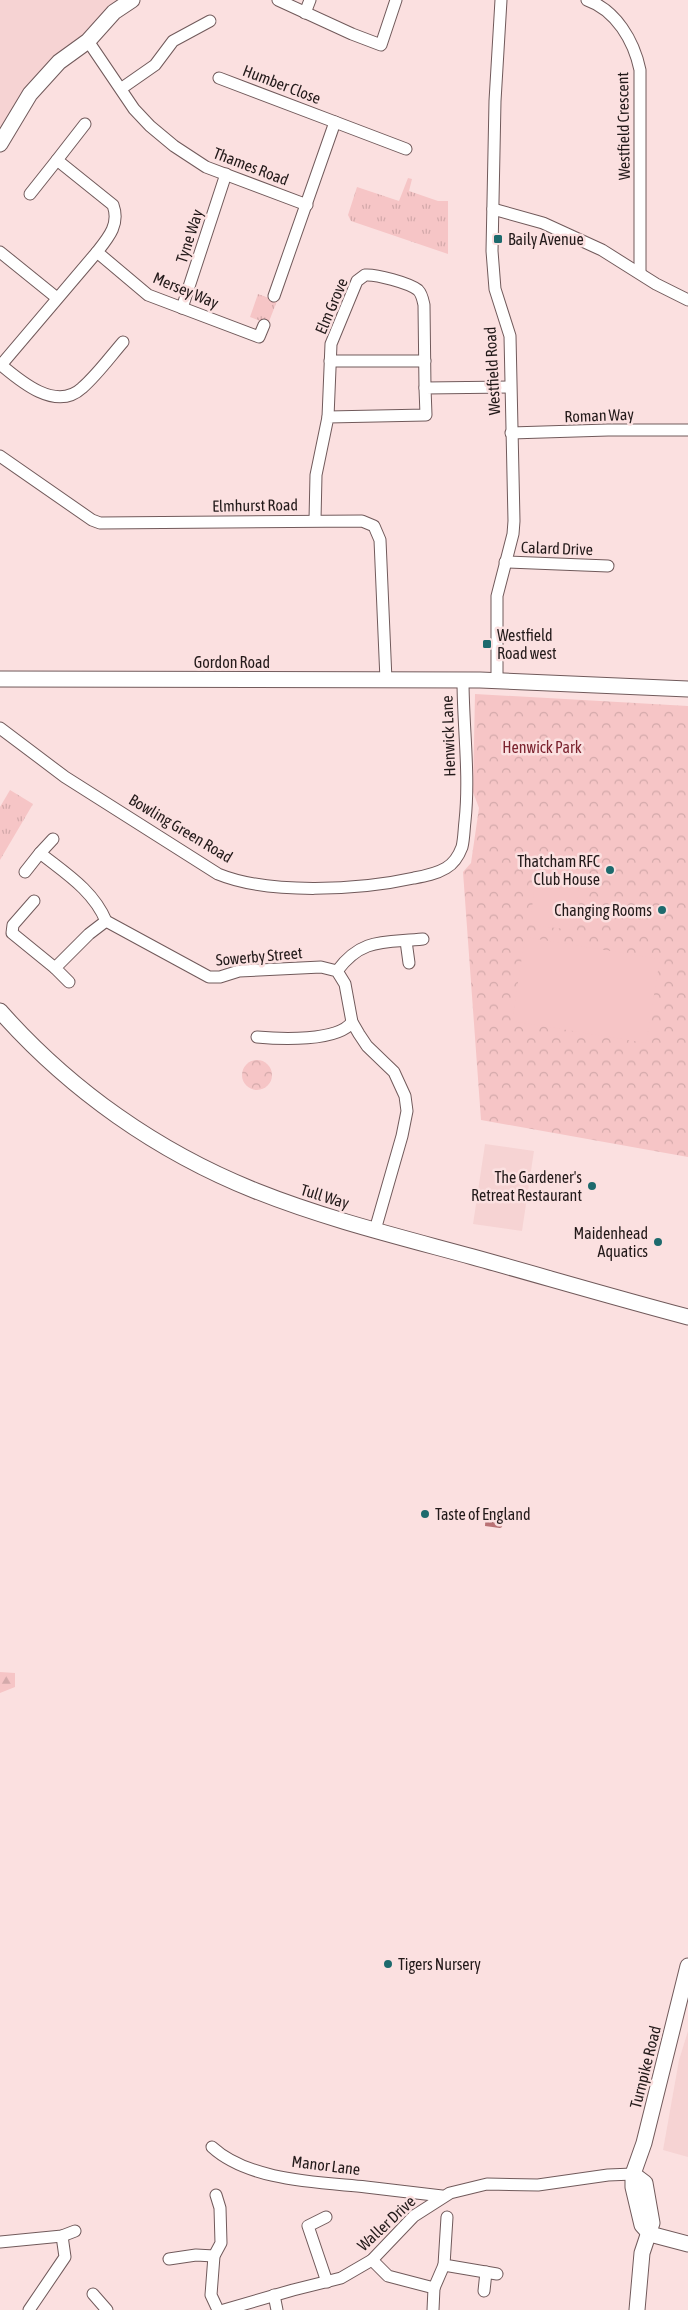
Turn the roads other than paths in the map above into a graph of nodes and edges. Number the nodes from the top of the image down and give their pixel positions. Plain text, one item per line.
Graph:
1 (132, 0) edge
2 (278, 0) edge
3 (310, 0) edge
4 (396, 0) edge
5 (501, 0) edge
6 (587, 0) edge
7 (305, 14) junction
8 (210, 22) dead end
9 (88, 41) junction
10 (218, 78) dead end
11 (122, 88) junction
12 (334, 122) junction
13 (85, 124) dead end
14 (0, 144) edge
15 (406, 149) dead end
16 (57, 160) junction
17 (226, 174) junction
18 (30, 194) dead end
19 (307, 205) junction
20 (493, 209) junction
21 (0, 252) edge
22 (97, 252) junction
23 (640, 273) junction
24 (274, 296) dead end
25 (57, 298) junction
26 (688, 299) edge
27 (182, 308) junction
28 (264, 325) dead end
29 (123, 342) dead end
30 (330, 361) junction
31 (425, 361) junction
32 (0, 364) edge
33 (510, 387) junction
34 (425, 388) junction
35 (328, 417) junction
36 (688, 430) edge
37 (511, 434) junction
38 (1, 460) edge
39 (315, 520) junction
40 (505, 562) junction
41 (608, 566) dead end
42 (0, 679) edge
43 (386, 680) junction
44 (463, 680) junction
45 (497, 681) junction
46 (688, 689) edge
47 (0, 728) edge
48 (54, 839) dead end
49 (40, 854) junction
50 (453, 862) joint
51 (24, 872) dead end
52 (34, 900) dead end
53 (106, 921) junction
54 (423, 939) dead end
55 (406, 941) junction
56 (409, 963) dead end
57 (55, 968) junction
58 (337, 971) junction
59 (68, 982) dead end
60 (0, 1011) edge
61 (352, 1022) junction
62 (257, 1037) dead end
63 (375, 1230) junction
64 (688, 1317) edge
65 (688, 1966) edge
66 (212, 2147) dead end
67 (633, 2174) junction
68 (216, 2195) dead end
69 (442, 2196) junction
70 (326, 2217) dead end
71 (447, 2217) dead end
72 (75, 2231) dead end
73 (650, 2234) junction
74 (62, 2236) junction
75 (0, 2242) edge
76 (688, 2244) edge
77 (214, 2256) junction
78 (372, 2260) junction
79 (175, 2261) dead end
80 (444, 2265) junction
81 (327, 2282) junction
82 (434, 2288) junction
83 (484, 2291) dead end
84 (93, 2294) dead end
85 (274, 2295) junction
86 (102, 2308) edge
87 (29, 2310) edge
88 (218, 2310) edge
89 (224, 2310) edge
90 (277, 2310) edge
91 (433, 2310) edge
92 (637, 2310) edge

1 - 9 street
2 - 7 street
3 - 7 street
4 - 7 street
5 - 20 street, Westfield Road
6 - 23 street, Westfield Crescent
8 - 11 street
9 - 11 street, Thames Road
9 - 14 street
10 - 12 street, Humber Close
11 - 17 street, Thames Road
12 - 15 street, Humber Close
12 - 19 street, Humber Close
13 - 16 street
16 - 18 street
16 - 22 street
17 - 19 street, Thames Road
17 - 27 street, Tyne Way
19 - 24 street, Humber Close
20 - 23 street
20 - 33 street, Westfield Road
21 - 25 street
22 - 25 street
22 - 27 street, Mersey Way
23 - 26 street
25 - 32 street
27 - 28 street, Mersey Way
29 - 32 street
30 - 31 street
30 - 31 street, Elm Grove
30 - 35 street, Elm Grove
31 - 34 street, Elm Grove
33 - 34 street
33 - 37 street, Westfield Road
34 - 35 street, Elm Grove
35 - 39 street, Elm Grove
36 - 37 street, Roman Way
37 - 40 street, Westfield Road
38 - 39 street, Elmhurst Road
39 - 43 street, Elmhurst Road
40 - 41 street, Calard Drive
40 - 45 street, Westfield Road
42 - 43 street, Gordon Road
43 - 44 street, Gordon Road
44 - 45 street, Henwick Lane
44 - 50 street, Henwick Lane
45 - 46 street, Henwick Lane
47 - 50 street, Bowling Green Road
48 - 49 street
49 - 51 street
49 - 53 street
52 - 57 street
53 - 57 street
53 - 58 street, Sowerby Street
54 - 55 street
55 - 56 street
55 - 58 street
57 - 59 street
58 - 61 street
60 - 63 street, Tull Way
61 - 62 street
61 - 63 street
63 - 64 street, Tull Way
65 - 67 street, Turnpike Road
66 - 69 street, Manor Lane
67 - 69 street, Waller Drive
67 - 73 street
68 - 77 street
69 - 78 street, Waller Drive
70 - 81 street
71 - 80 street
72 - 74 street
73 - 76 street
73 - 92 street
74 - 75 street
74 - 87 street
77 - 79 street
77 - 88 street
78 - 81 street, Waller Drive
78 - 82 street
80 - 82 street
80 - 83 street
81 - 85 street, Waller Drive
82 - 91 street
84 - 86 street
85 - 89 street, Waller Drive
85 - 90 street

